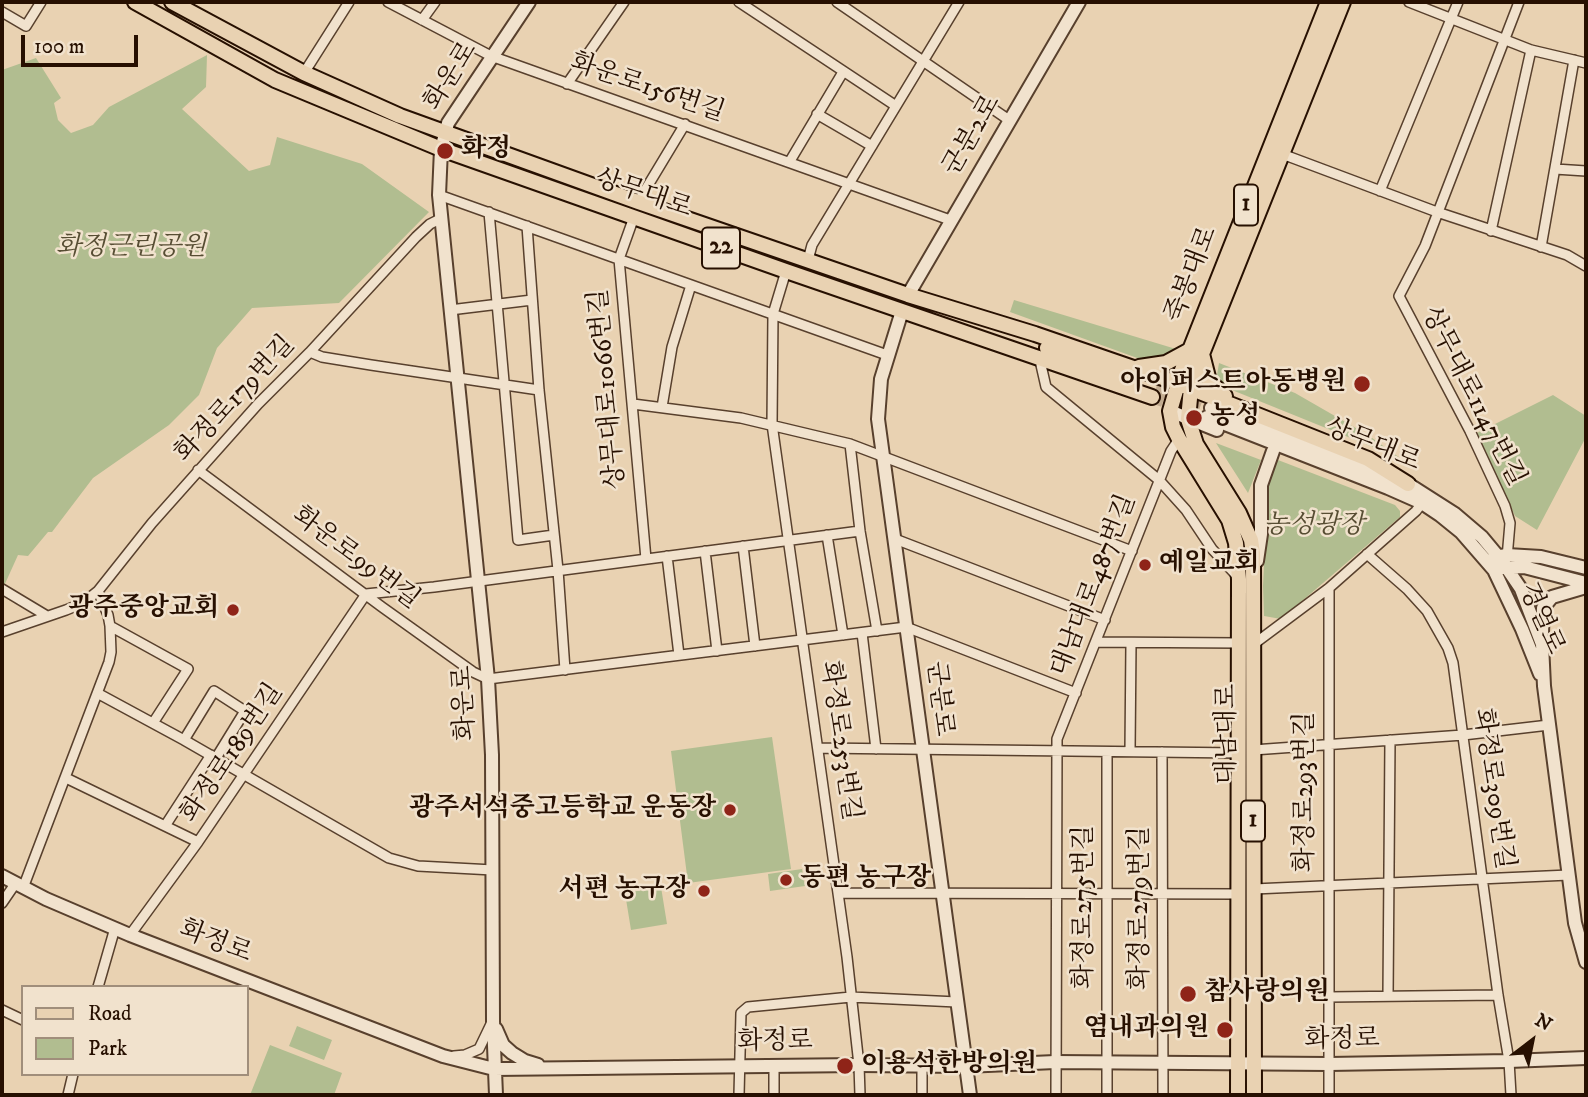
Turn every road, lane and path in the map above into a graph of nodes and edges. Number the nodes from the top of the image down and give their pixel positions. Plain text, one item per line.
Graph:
1 (40, 2) edge
2 (135, 2) edge
3 (172, 2) edge
4 (349, 2) edge
5 (388, 2) edge
6 (435, 2) edge
7 (529, 2) edge
8 (624, 2) edge
9 (739, 2) edge
10 (837, 2) edge
11 (959, 2) edge
12 (1079, 2) edge
13 (1409, 2) edge
14 (1458, 2) edge
15 (1520, 2) edge
16 (1337, 4) edge
17 (754, 6) edge
18 (3, 15) edge
19 (1450, 19) junction
20 (422, 20) junction
21 (1503, 40) junction
22 (1531, 50) junction
23 (491, 55) junction
24 (1574, 60) junction
25 (923, 62) junction
26 (1586, 63) edge
27 (842, 72) junction
28 (304, 73) junction
29 (567, 84) junction
30 (895, 107) junction
31 (817, 114) junction
32 (1009, 120) junction
33 (685, 124) junction
34 (445, 133) junction
35 (872, 146) junction
36 (441, 149) junction
37 (1282, 154) junction
38 (790, 161) junction
39 (1555, 169) junction
40 (1586, 171) edge
41 (849, 183) junction
42 (1380, 191) junction
43 (439, 195) junction
44 (638, 202) junction
45 (489, 212) junction
46 (1437, 212) junction
47 (634, 218) junction
48 (440, 219) junction
49 (950, 220) junction
50 (527, 226) junction
51 (1491, 230) junction
52 (1541, 247) junction
53 (619, 259) junction
54 (808, 260) junction
55 (1586, 266) edge
56 (786, 271) junction
57 (691, 285) junction
58 (908, 295) junction
59 (532, 300) junction
60 (496, 304) junction
61 (450, 310) junction
62 (902, 311) junction
63 (773, 314) junction
64 (998, 322) junction
65 (1002, 343) junction
66 (310, 352) junction
67 (1196, 352) junction
68 (887, 355) junction
69 (1041, 365) junction
70 (1134, 368) junction
71 (458, 376) junction
72 (503, 385) junction
73 (1184, 386) junction
74 (539, 390) junction
75 (633, 404) junction
76 (662, 407) junction
77 (1240, 407) junction
78 (1170, 411) junction
79 (1188, 419) junction
80 (772, 424) junction
81 (1179, 439) junction
82 (850, 444) junction
83 (1273, 451) junction
84 (883, 456) junction
85 (198, 470) junction
86 (1159, 480) junction
87 (1408, 484) junction
88 (1422, 503) junction
89 (860, 530) junction
90 (554, 535) junction
91 (827, 535) junction
92 (895, 539) junction
93 (789, 540) junction
94 (743, 546) junction
95 (705, 551) junction
96 (1132, 551) junction
97 (1367, 554) junction
98 (667, 556) junction
99 (646, 559) junction
100 (1502, 562) junction
101 (1586, 568) edge
102 (558, 570) junction
103 (1246, 578) junction
104 (480, 581) junction
105 (1586, 585) edge
106 (1329, 588) junction
107 (2, 589) edge
108 (98, 591) junction
109 (366, 594) junction
110 (47, 616) junction
111 (1105, 620) junction
112 (110, 626) junction
113 (905, 627) junction
114 (877, 631) junction
115 (2, 632) edge
116 (862, 633) junction
117 (843, 635) junction
118 (803, 640) junction
119 (1096, 642) junction
120 (1131, 643) junction
121 (1247, 643) junction
122 (1542, 644) junction
123 (755, 646) junction
124 (717, 651) junction
125 (679, 655) junction
126 (565, 670) junction
127 (488, 679) junction
128 (1544, 686) junction
129 (1076, 692) junction
130 (99, 694) junction
131 (153, 723) junction
132 (1549, 725) junction
133 (1463, 735) junction
134 (184, 740) junction
135 (1390, 740) junction
136 (1328, 744) junction
137 (818, 748) junction
138 (876, 749) junction
139 (921, 749) junction
140 (1055, 751) junction
141 (1130, 751) junction
142 (1246, 751) junction
143 (1107, 752) junction
144 (1162, 752) junction
145 (213, 756) junction
146 (244, 774) junction
147 (66, 778) junction
148 (165, 827) junction
149 (198, 842) junction
150 (493, 870) junction
151 (2, 876) edge
152 (1569, 876) junction
153 (1483, 879) junction
154 (1389, 883) junction
155 (1328, 885) junction
156 (19, 886) junction
157 (1254, 889) junction
158 (942, 892) junction
159 (839, 893) junction
160 (1057, 894) junction
161 (1108, 894) junction
162 (1163, 894) junction
163 (1239, 894) junction
164 (2, 903) edge
165 (115, 928) junction
166 (130, 934) junction
167 (1586, 962) edge
168 (99, 985) edge
169 (1498, 995) junction
170 (1388, 996) junction
171 (851, 997) junction
172 (1329, 997) junction
173 (957, 1002) junction
174 (2, 1010) edge
175 (21, 1019) edge
176 (493, 1021) junction
177 (443, 1056) junction
178 (1586, 1058) edge
179 (1509, 1061) junction
180 (1055, 1062) junction
181 (1107, 1063) junction
182 (1163, 1063) junction
183 (1238, 1064) junction
184 (1254, 1064) junction
185 (1329, 1064) junction
186 (859, 1065) junction
187 (738, 1066) junction
188 (774, 1066) junction
189 (922, 1066) junction
190 (965, 1066) junction
191 (494, 1069) junction
192 (552, 1069) junction
193 (73, 1076) edge
194 (68, 1095) edge
195 (496, 1095) edge
196 (738, 1095) edge
197 (774, 1095) edge
198 (860, 1095) edge
199 (922, 1095) edge
200 (970, 1095) edge
201 (1056, 1095) edge
202 (1107, 1095) edge
203 (1163, 1095) edge
204 (1238, 1095) edge
205 (1254, 1095) edge
206 (1329, 1095) edge
207 (1511, 1095) edge

1 - 18 street
2 - 36 main road, 상무대로 / 22
3 - 28 main road, 상무대로 / 22
4 - 28 street
5 - 20 street, 화운로156번길
6 - 20 street
7 - 23 street, 화운로
8 - 29 street
9 - 17 street
10 - 25 street
11 - 25 street
12 - 32 street, 군분2로
13 - 19 street
14 - 19 street
15 - 21 street
16 - 37 main road, 죽봉대로 / 1
16 - 67 main road, 죽봉대로 / 1
17 - 27 street
19 - 21 street
19 - 42 street
20 - 23 street, 화운로156번길
21 - 22 street
21 - 46 street
22 - 24 street
22 - 51 street
23 - 29 street, 화운로156번길
23 - 34 street, 화운로
24 - 26 street
24 - 39 street
25 - 30 street
25 - 32 street
27 - 30 street
27 - 31 street
28 - 34 main road, 상무대로 / 22
29 - 33 street, 화운로156번길
30 - 35 street
31 - 35 street
31 - 38 street
32 - 49 street, 군분2로
33 - 38 street, 화운로156번길
33 - 44 street
34 - 36 street, 화운로
34 - 44 main road, 상무대로 / 22
35 - 41 street
36 - 43 street, 화운로
36 - 47 main road, 상무대로 / 22
37 - 42 street
37 - 67 main road, 죽봉대로 / 1
38 - 41 street, 화운로156번길
39 - 40 street
39 - 52 street
41 - 49 street, 화운로156번길
41 - 54 street
42 - 46 street
43 - 45 street
43 - 48 street, 화운로
44 - 54 main road, 상무대로 / 22
45 - 50 street
45 - 60 street
46 - 51 street
46 - 100 street, 상무대로1147번길
47 - 53 street, 상무대로1066번길
47 - 56 main road, 상무대로 / 22
48 - 61 street, 화운로
48 - 66 street, 화정로179번길
49 - 58 street, 군분2로
50 - 53 street
50 - 59 street
51 - 52 street
52 - 55 street
53 - 57 street
53 - 75 street, 상무대로1066번길
54 - 58 main road, 상무대로 / 22
56 - 62 main road, 상무대로 / 22
56 - 63 street, 화정로253번길
57 - 63 street
57 - 76 street
58 - 64 main road, 상무대로 / 22
59 - 60 street
59 - 74 street
60 - 61 street
60 - 72 street
61 - 71 street, 화운로
62 - 65 main road, 상무대로 / 22
62 - 68 street, 군분로
63 - 68 street
63 - 80 street, 화정로253번길
64 - 65 main road, 상무대로
64 - 70 main road, 22
65 - 69 main road, 22
66 - 71 street
66 - 85 street, 화정로179번길
67 - 70 main road
67 - 73 main road, 죽봉대로 / 1
67 - 77 main road
68 - 84 street, 군분로
69 - 78 main road, 22
69 - 86 street
70 - 73 main road, 22
71 - 72 street
71 - 104 street, 화운로
72 - 74 street
72 - 90 street
73 - 77 main road
73 - 78 main road, 죽봉대로 / 1
73 - 79 main road, 대남대로 / 1
74 - 90 street
75 - 76 street
75 - 99 street, 상무대로1066번길
76 - 80 street
77 - 87 main road
78 - 79 street, 상무대로
78 - 81 main road, 대남대로 / 1
79 - 83 street, 상무대로
79 - 103 main road, 대남대로 / 1
80 - 82 street
80 - 93 street, 화정로253번길
81 - 86 street, 대남대로487번길
81 - 103 main road, 대남대로 / 1
82 - 84 street
82 - 89 street
83 - 88 street, 상무대로
83 - 103 street
84 - 92 street, 군분로
84 - 96 street
85 - 108 street, 화정로179번길
85 - 109 street, 화운로99번길
86 - 96 street, 대남대로487번길
86 - 103 street
87 - 88 street, 상무대로
87 - 100 street, 상무대로
88 - 97 street
88 - 100 street, 상무대로
89 - 91 street
89 - 114 street
90 - 102 street
91 - 93 street
91 - 117 street
92 - 111 street
92 - 113 street, 군분로
93 - 94 street
93 - 118 street, 화정로253번길
94 - 95 street
94 - 123 street
95 - 98 street
95 - 124 street
96 - 111 street, 대남대로487번길
97 - 106 street
97 - 133 street, 화정로309번길
98 - 99 street
98 - 125 street
99 - 102 street
100 - 101 street, 상무대로
100 - 105 street, 상무대로
100 - 122 street, 경열로
100 - 128 street, 경열로
102 - 104 street
102 - 126 street
103 - 121 main road, 대남대로 / 1
104 - 109 street
104 - 127 street, 화운로
105 - 122 street
106 - 121 street
106 - 136 street, 화정로293번길
107 - 110 street
108 - 110 street
108 - 112 street
109 - 127 street, 화운로99번길
109 - 146 street, 화정로189번길
110 - 115 street
111 - 119 street, 대남대로487번길
112 - 130 street
112 - 131 street
113 - 114 street
113 - 129 street
113 - 139 street, 군분로
114 - 116 street
116 - 117 street
116 - 138 street
117 - 118 street
118 - 123 street
118 - 137 street, 화정로253번길
119 - 120 street
119 - 129 street, 대남대로487번길
120 - 121 street
120 - 141 street
121 - 142 main road, 대남대로 / 1
122 - 128 street, 경열로
123 - 124 street
124 - 125 street
125 - 126 street
126 - 127 street
127 - 150 street, 화운로
128 - 132 street, 경열로
129 - 140 street, 대남대로487번길
130 - 131 street
130 - 147 street
131 - 134 street
132 - 133 street
132 - 152 street, 경열로
133 - 135 street
133 - 153 street, 화정로309번길
134 - 145 street
134 - 145 street
135 - 136 street
135 - 154 street
136 - 142 street
136 - 155 street, 화정로293번길
137 - 138 street
137 - 159 street, 화정로253번길
138 - 139 street
139 - 140 street
139 - 158 street, 군분로
140 - 143 street
140 - 160 street, 대남대로487번길
141 - 143 street
141 - 144 street
142 - 144 street
142 - 157 main road, 대남대로 / 1
142 - 163 main road, 대남대로 / 1
143 - 161 street, 화정로275번길
144 - 162 street, 화정로279번길
145 - 146 street
145 - 148 street
146 - 149 street, 화정로189번길
146 - 150 street
147 - 148 street
147 - 156 street
148 - 149 street
149 - 166 street, 화정로189번길
150 - 176 street, 화운로
151 - 156 street, 화정로
152 - 153 street
152 - 167 street, 경열로
153 - 154 street
153 - 169 street, 화정로309번길
154 - 155 street
154 - 170 street
155 - 157 street
155 - 172 street, 화정로293번길
156 - 164 street
156 - 165 street, 화정로
157 - 184 main road, 대남대로 / 1
158 - 159 street
158 - 160 street
158 - 173 street, 군분로
159 - 171 street, 화정로253번길
160 - 161 street
160 - 180 street, 대남대로487번길
161 - 162 street
161 - 181 street, 화정로275번길
162 - 163 street
162 - 182 street, 화정로279번길
163 - 183 main road, 대남대로 / 1
165 - 166 street, 화정로
165 - 168 street
166 - 177 street, 화정로
169 - 170 street
169 - 179 street, 화정로309번길
170 - 172 street
171 - 173 street
171 - 186 street, 화정로253번길
171 - 187 street
172 - 185 street, 화정로293번길
173 - 190 street, 군분로
174 - 175 street
176 - 177 street
176 - 191 street, 화운로
176 - 192 street
177 - 191 street, 화정로
178 - 179 street, 화정로
179 - 185 street, 화정로
179 - 207 street, 화정로309번길
180 - 181 street, 화정로
180 - 190 street, 화정로
180 - 201 street, 대남대로487번길
181 - 182 street, 화정로
181 - 202 street, 화정로275번길
182 - 183 street, 화정로
182 - 203 street, 화정로279번길
183 - 184 street, 화정로
183 - 204 main road, 대남대로 / 1
184 - 185 street, 화정로
184 - 205 main road, 대남대로 / 1
185 - 206 street, 화정로293번길
186 - 188 street, 화정로
186 - 189 street, 화정로
186 - 198 street, 화정로253번길
187 - 188 street, 화정로
187 - 192 street, 화정로
187 - 196 street
188 - 197 street
189 - 190 street, 화정로
189 - 199 street
190 - 200 street, 군분로
191 - 192 street, 화정로
191 - 195 street, 화운로
193 - 194 street

